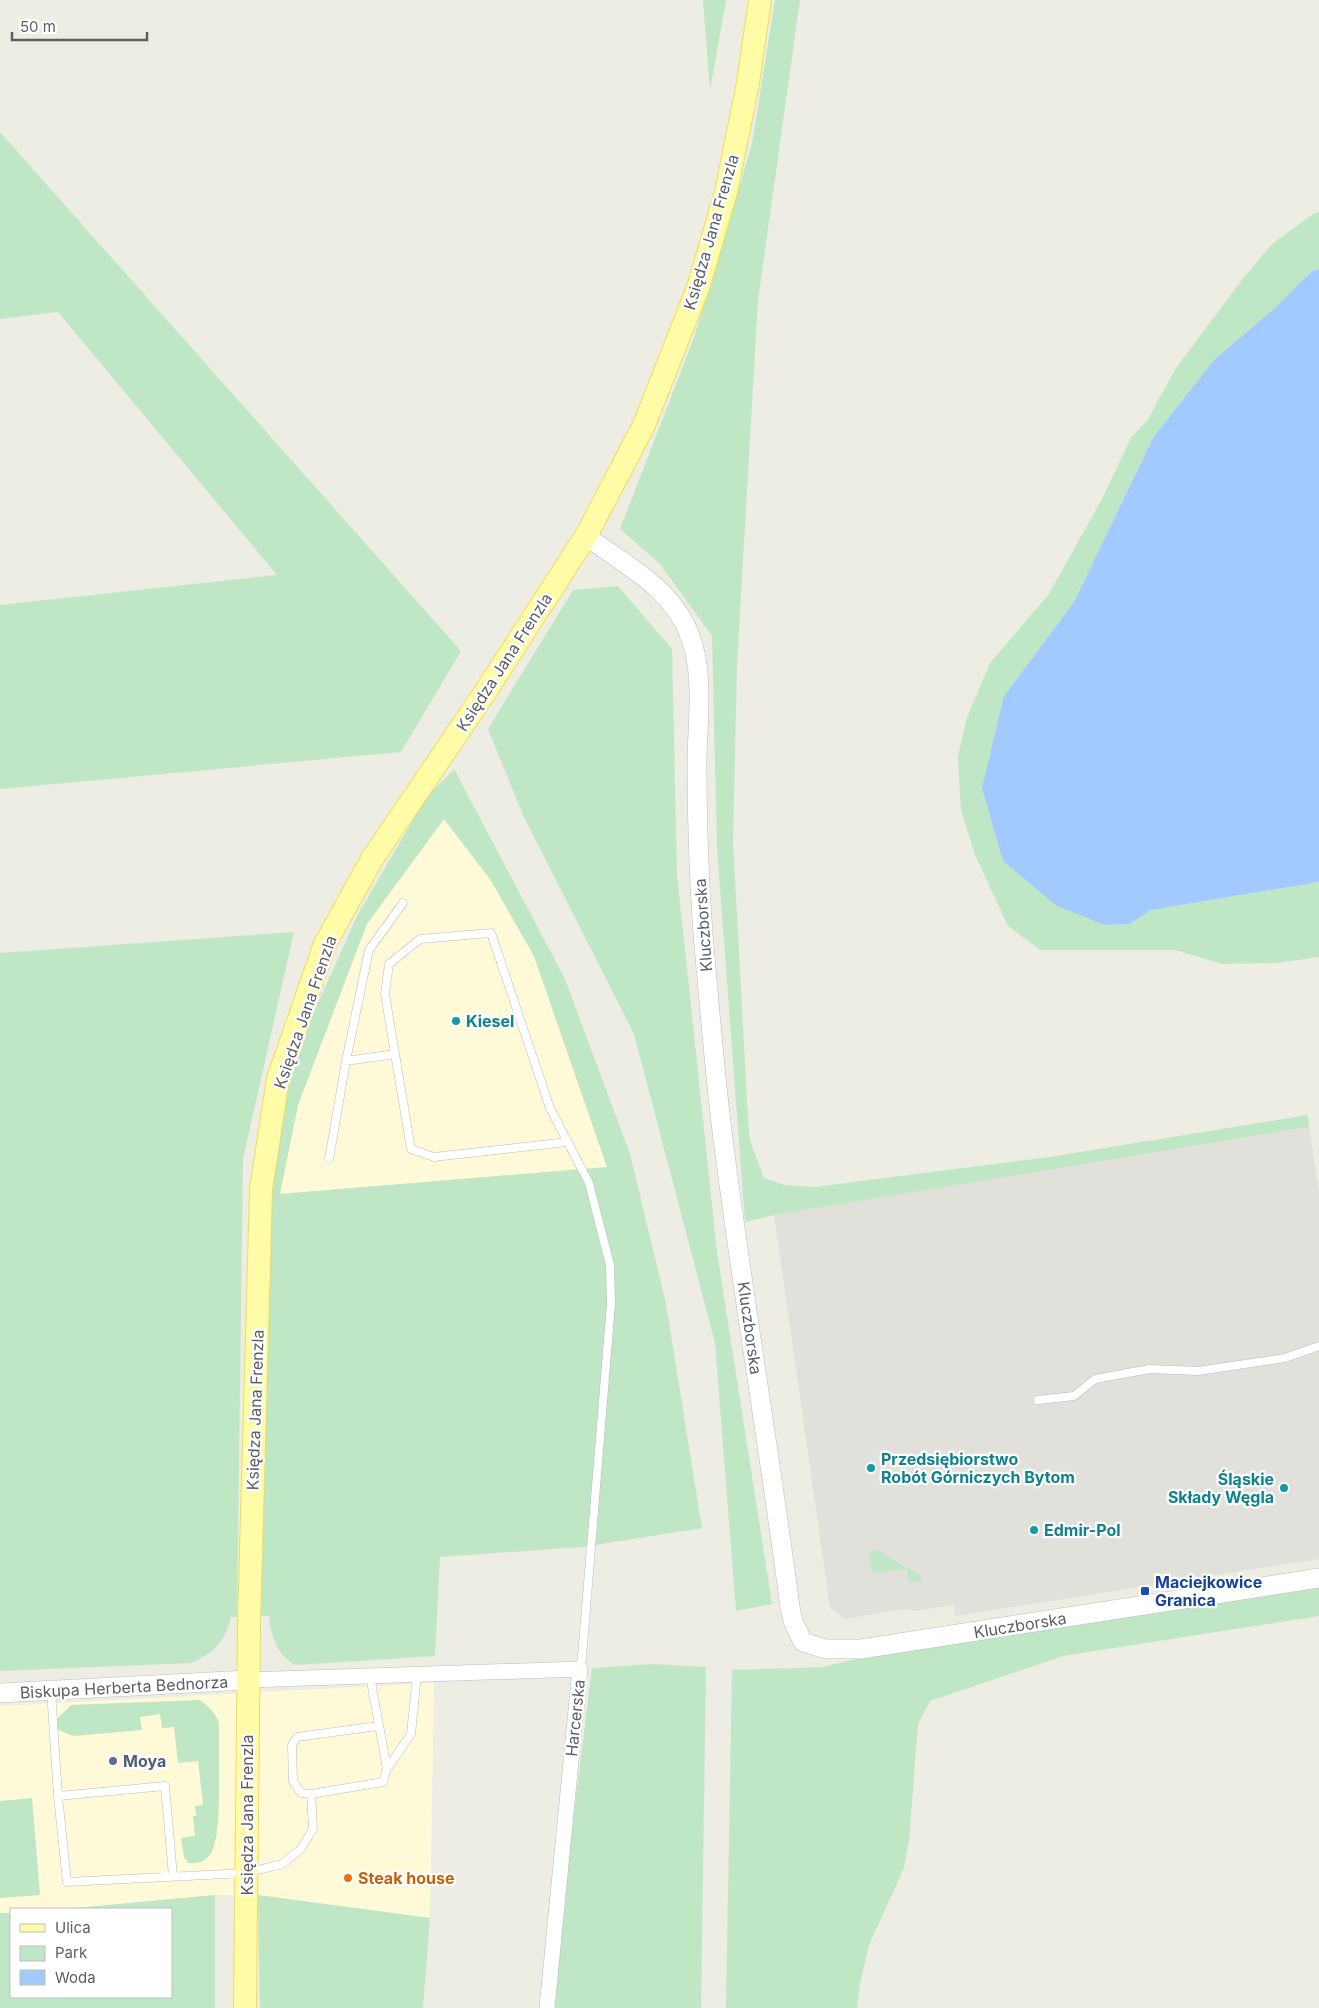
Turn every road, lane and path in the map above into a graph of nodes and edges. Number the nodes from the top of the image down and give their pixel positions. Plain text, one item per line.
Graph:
1 (760, 0) edge
2 (586, 536) junction
3 (403, 903) dead end
4 (395, 1054) junction
5 (346, 1061) junction
6 (567, 1142) junction
7 (329, 1159) dead end
8 (1319, 1346) edge
9 (1038, 1400) dead end
10 (1319, 1578) edge
11 (580, 1669) junction
12 (417, 1675) junction
13 (370, 1676) junction
14 (248, 1680) junction
15 (51, 1690) junction
16 (0, 1694) edge
17 (378, 1726) junction
18 (387, 1769) junction
19 (311, 1794) junction
20 (58, 1796) junction
21 (246, 1873) junction
22 (173, 1876) junction
23 (245, 2008) edge
24 (547, 2008) edge

1 - 2 main road, Księdza Jana Frenzla
2 - 10 street, Kluczborska
2 - 14 main road, Księdza Jana Frenzla
3 - 5 lane
4 - 5 lane
4 - 6 lane
4 - 6 lane
5 - 7 lane
6 - 11 lane
8 - 9 lane
11 - 12 street, Harcerska
11 - 24 street, Harcerska
12 - 13 street, Harcerska
12 - 18 lane
13 - 14 street, Harcerska
13 - 17 lane
14 - 15 street, Biskupa Herberta Bednorza
14 - 21 main road, Księdza Jana Frenzla
15 - 16 street, Biskupa Herberta Bednorza
15 - 20 lane
17 - 18 lane
17 - 19 lane
18 - 19 lane
19 - 21 lane
20 - 22 lane
20 - 22 lane
21 - 22 lane
21 - 23 main road, Księdza Jana Frenzla

